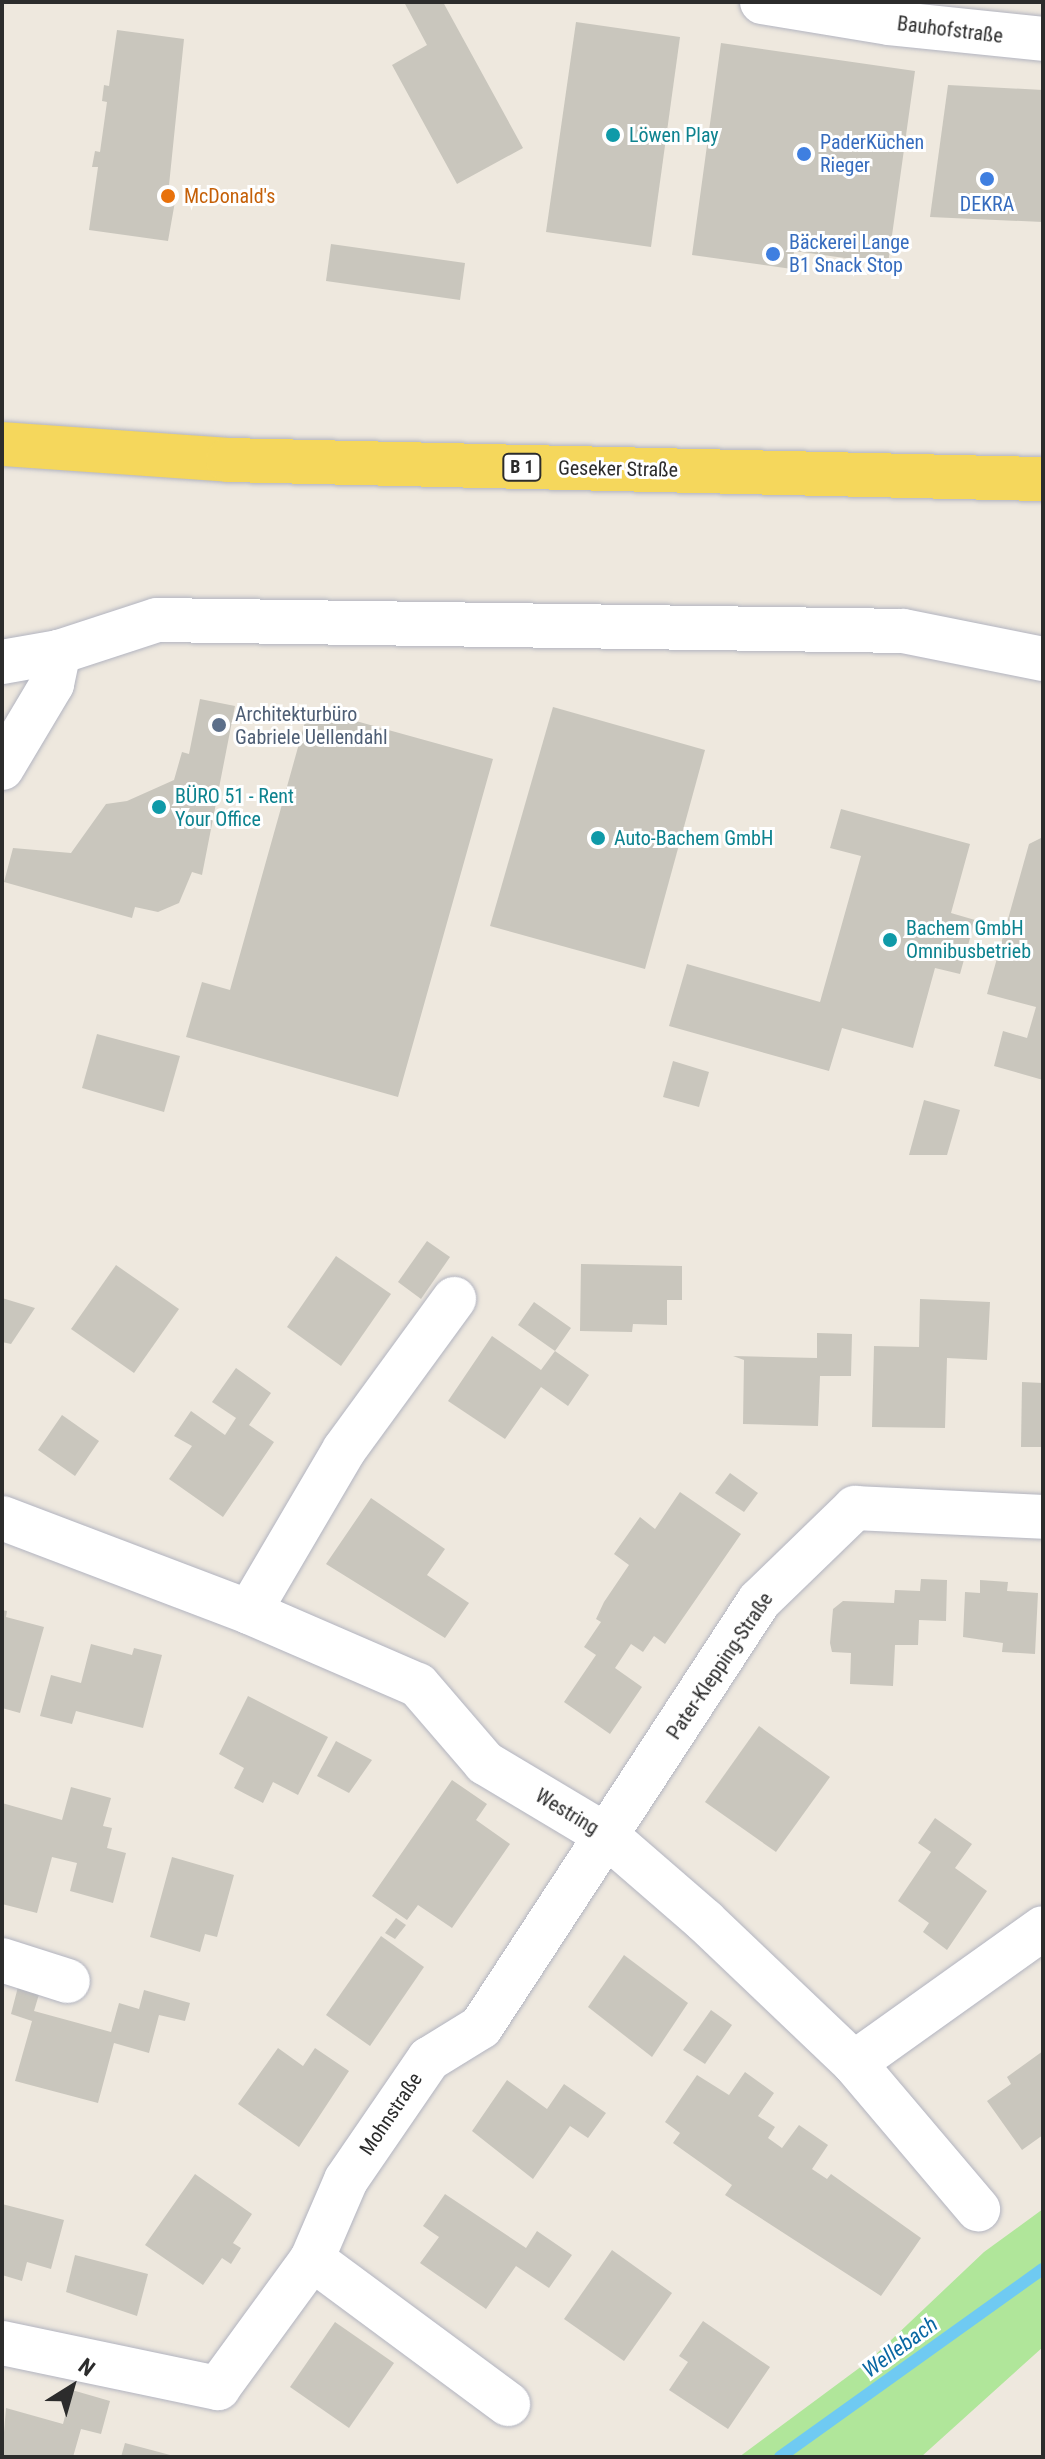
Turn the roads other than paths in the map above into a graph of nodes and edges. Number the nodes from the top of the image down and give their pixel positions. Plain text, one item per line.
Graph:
1 (762, 2) edge
2 (1043, 39) edge
3 (2, 444) edge
4 (1043, 479) edge
5 (59, 652) junction
6 (1043, 659) edge
7 (2, 662) edge
8 (2, 768) edge
9 (454, 1299) dead end
10 (1043, 1517) edge
11 (2, 1518) edge
12 (249, 1612) junction
13 (607, 1836) junction
14 (1043, 1928) edge
15 (2, 1960) edge
16 (68, 1981) dead end
17 (854, 2063) junction
18 (978, 2209) dead end
19 (312, 2259) junction
20 (2, 2343) edge
21 (508, 2404) dead end

1 - 2 street, Bauhofstraße
3 - 4 main road, Geseker Straße / B 1
5 - 6 street
5 - 7 street
5 - 8 street
9 - 12 street
10 - 13 street, Pater-Klepping-Straße
11 - 12 street, Westring
12 - 13 street, Westring
13 - 17 street, Westring
13 - 19 street, Mohnstraße
14 - 17 street
15 - 16 street
17 - 18 street, Westring
19 - 20 street, Mohnstraße
19 - 21 street

